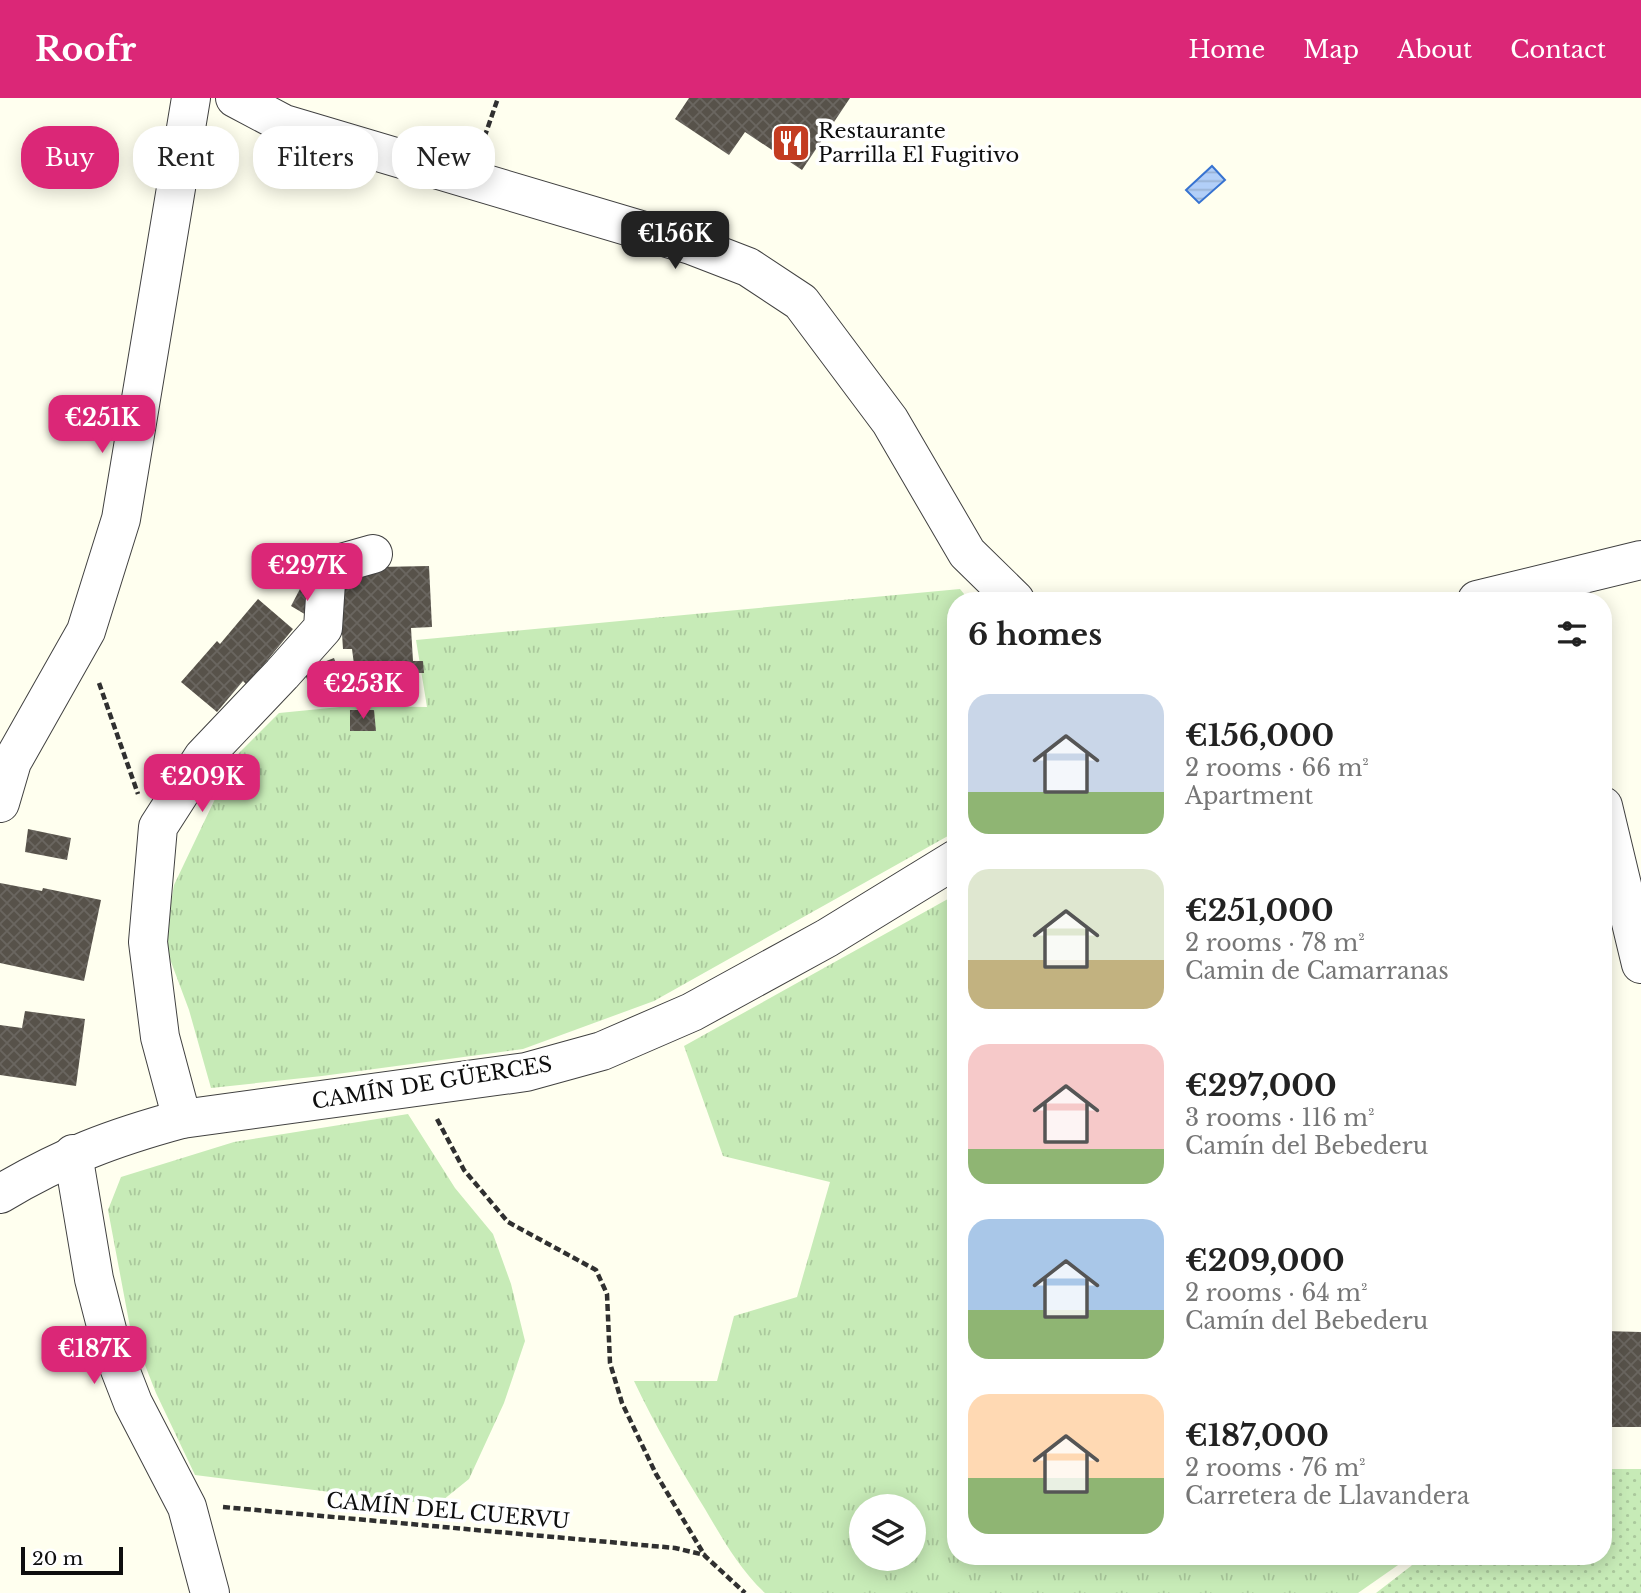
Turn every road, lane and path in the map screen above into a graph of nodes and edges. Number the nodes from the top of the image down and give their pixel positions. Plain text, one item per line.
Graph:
1 (191, 98) edge
2 (235, 98) edge
3 (498, 98) edge
4 (488, 126) edge
5 (392, 155) edge
6 (495, 186) edge
7 (373, 554) dead end
8 (1641, 560) edge
9 (1551, 591) edge
10 (1005, 592) edge
11 (86, 631) junction
12 (0, 803) edge
13 (158, 827) junction
14 (1612, 844) edge
15 (947, 865) edge
16 (1641, 964) edge
17 (421, 1087) junction
18 (181, 1119) junction
19 (73, 1154) junction
20 (0, 1194) edge
21 (187, 1507) junction
22 (705, 1556) junction
23 (210, 1593) edge
24 (745, 1593) edge

1 - 11 street
2 - 5 street
3 - 4 path
6 - 10 street
7 - 13 street
8 - 9 street
11 - 12 street
11 - 13 path
13 - 18 street
14 - 16 street
15 - 17 street, CAMÍN DE GÜERCES
17 - 18 street, CAMÍN DE GÜERCES
17 - 22 path
18 - 19 street, CAMÍN DE GÜERCES
19 - 20 street, CAMÍN DE GÜERCES
19 - 21 street
21 - 22 path, CAMÍN DEL CUERVU
21 - 23 street
22 - 24 path

